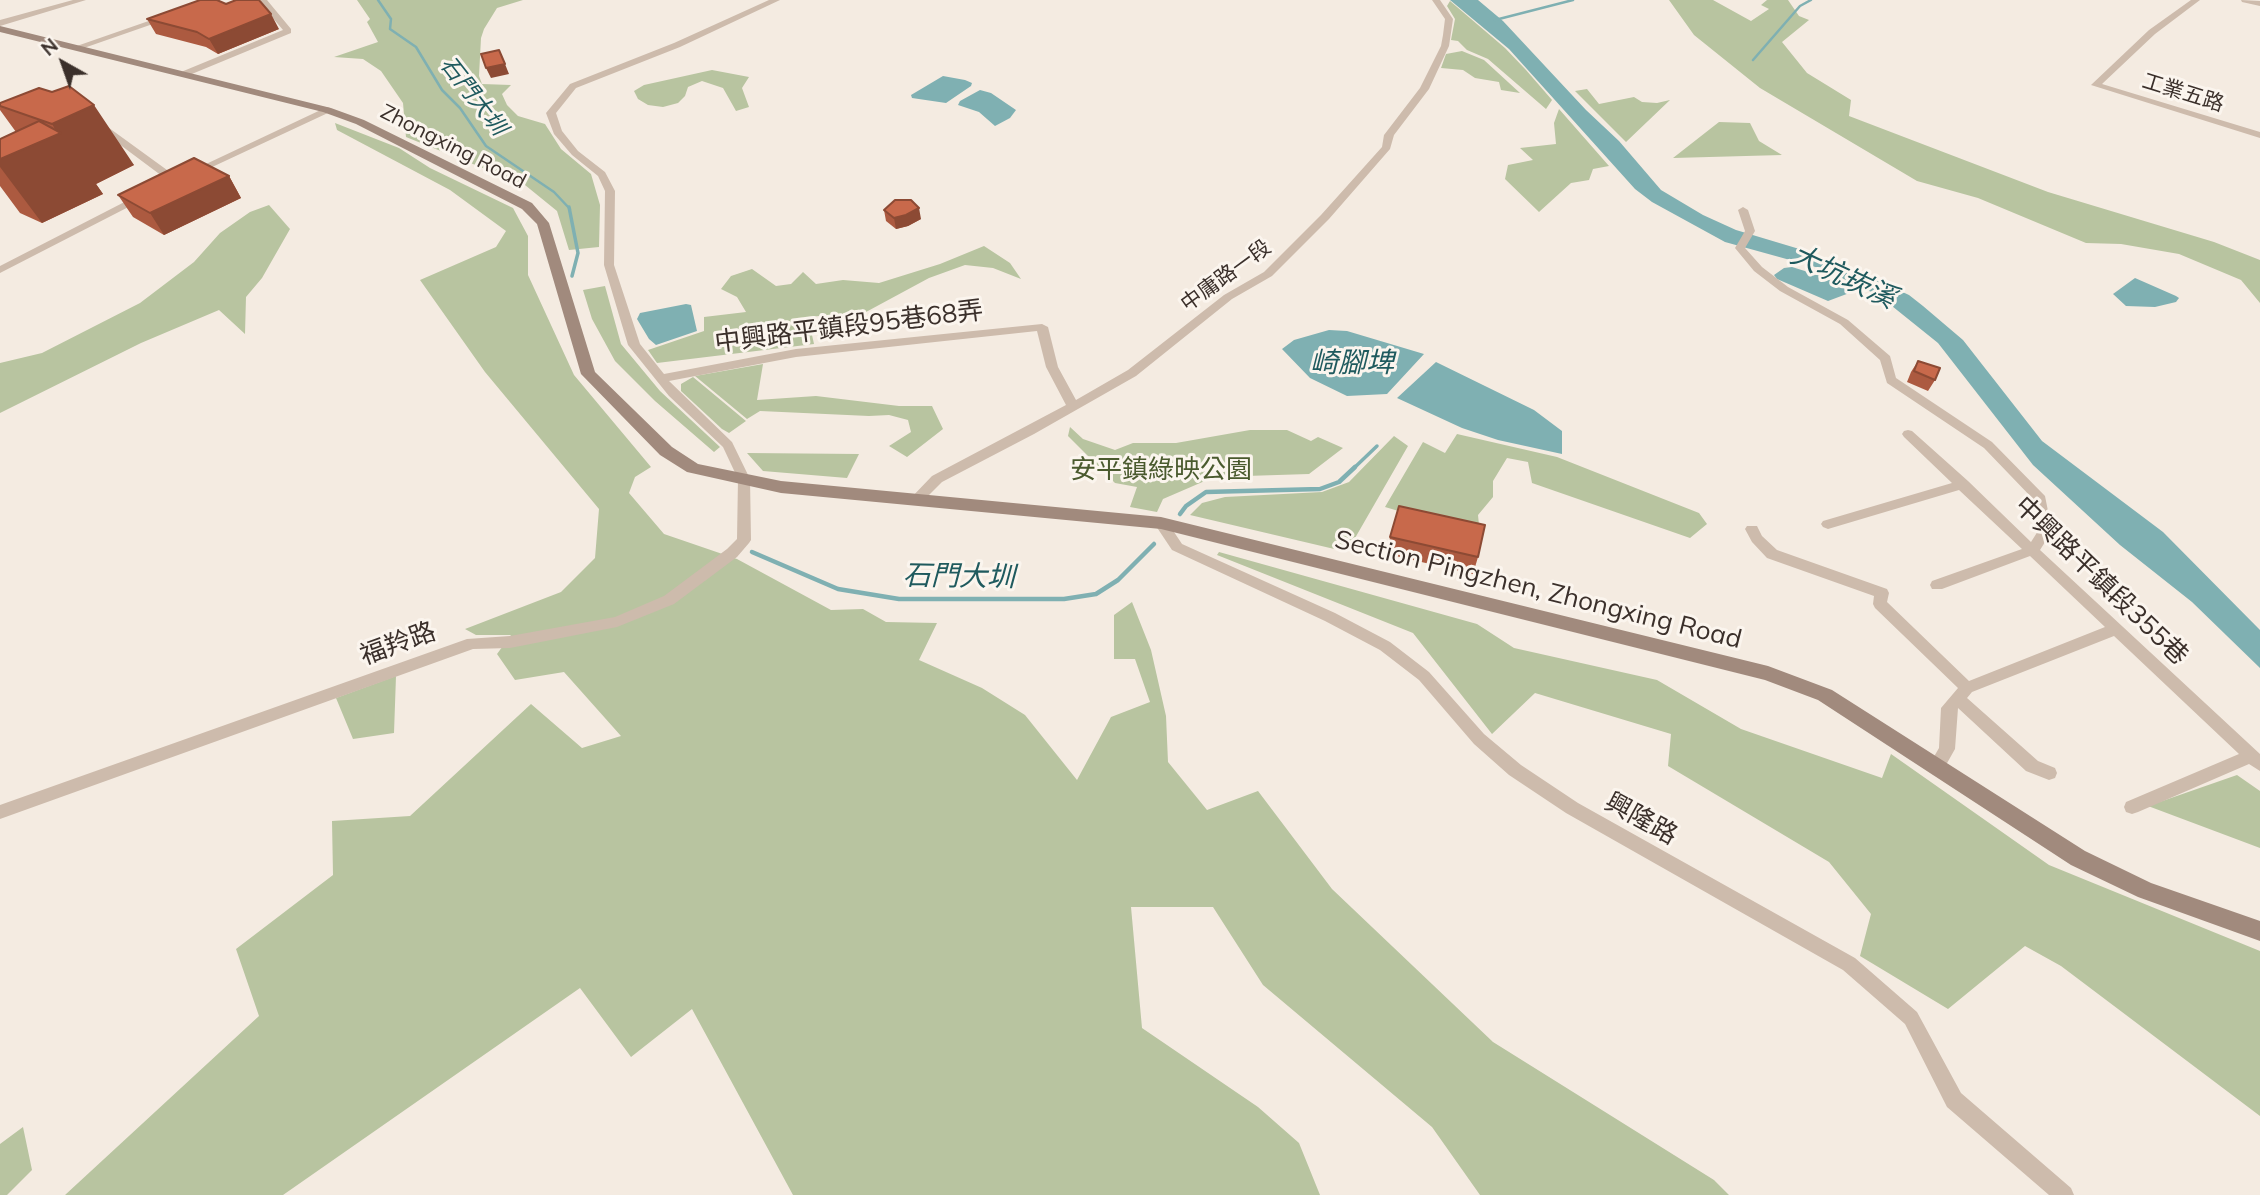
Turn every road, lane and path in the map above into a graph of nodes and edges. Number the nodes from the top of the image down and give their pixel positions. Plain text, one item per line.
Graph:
1 (82, 0) edge
2 (776, 0) edge
3 (1442, 0) edge
4 (2196, 0) edge
5 (2245, 0) edge
6 (264, 2) edge
7 (2260, 4) edge
8 (180, 13) edge
9 (0, 23) edge
10 (0, 29) edge
11 (78, 47) junction
12 (184, 74) junction
13 (327, 110) junction
14 (95, 121) edge
15 (2260, 135) edge
16 (164, 186) junction
17 (1743, 210) dead end
18 (1, 268) edge
19 (663, 378) junction
20 (1073, 406) junction
21 (1908, 434) dead end
22 (744, 479) junction
23 (1963, 484) junction
24 (916, 500) junction
25 (1161, 523) junction
26 (1828, 524) dead end
27 (1752, 529) dead end
28 (2033, 550) junction
29 (1937, 585) dead end
30 (2116, 629) junction
31 (1962, 693) junction
32 (2255, 760) edge
33 (1936, 767) junction
34 (2049, 773) dead end
35 (2132, 807) dead end
36 (0, 812) edge
37 (2260, 931) edge
38 (2064, 1195) edge

1 - 9 street
2 - 19 street
3 - 20 street, 中庸路一段
4 - 15 street, 工業五路
5 - 7 street
6 - 12 street
8 - 11 street
10 - 11 street, Zhongxing Road
11 - 12 street, Zhongxing Road
12 - 13 street, Zhongxing Road
13 - 16 street
13 - 22 street, Zhongxing Road
14 - 16 street
16 - 18 street
17 - 28 street
19 - 20 street, 中興路平鎮段95巷68弄
19 - 22 street
20 - 24 street, 中庸路一段
21 - 23 street, 中興路平鎮段355巷
22 - 24 street, Section Pingzhen, Zhongxing Road
22 - 36 street, 福羚路
23 - 26 street
23 - 28 street, 中興路平鎮段355巷
24 - 25 street, Section Pingzhen, Zhongxing Road
25 - 33 street, Section Pingzhen, Zhongxing Road
25 - 38 street, 興隆路
27 - 31 street
28 - 29 street
28 - 30 street, 中興路平鎮段355巷
30 - 31 street
30 - 32 street, 中興路平鎮段355巷
31 - 33 street
31 - 34 street
32 - 35 street
33 - 37 street, Section Pingzhen, Zhongxing Road

